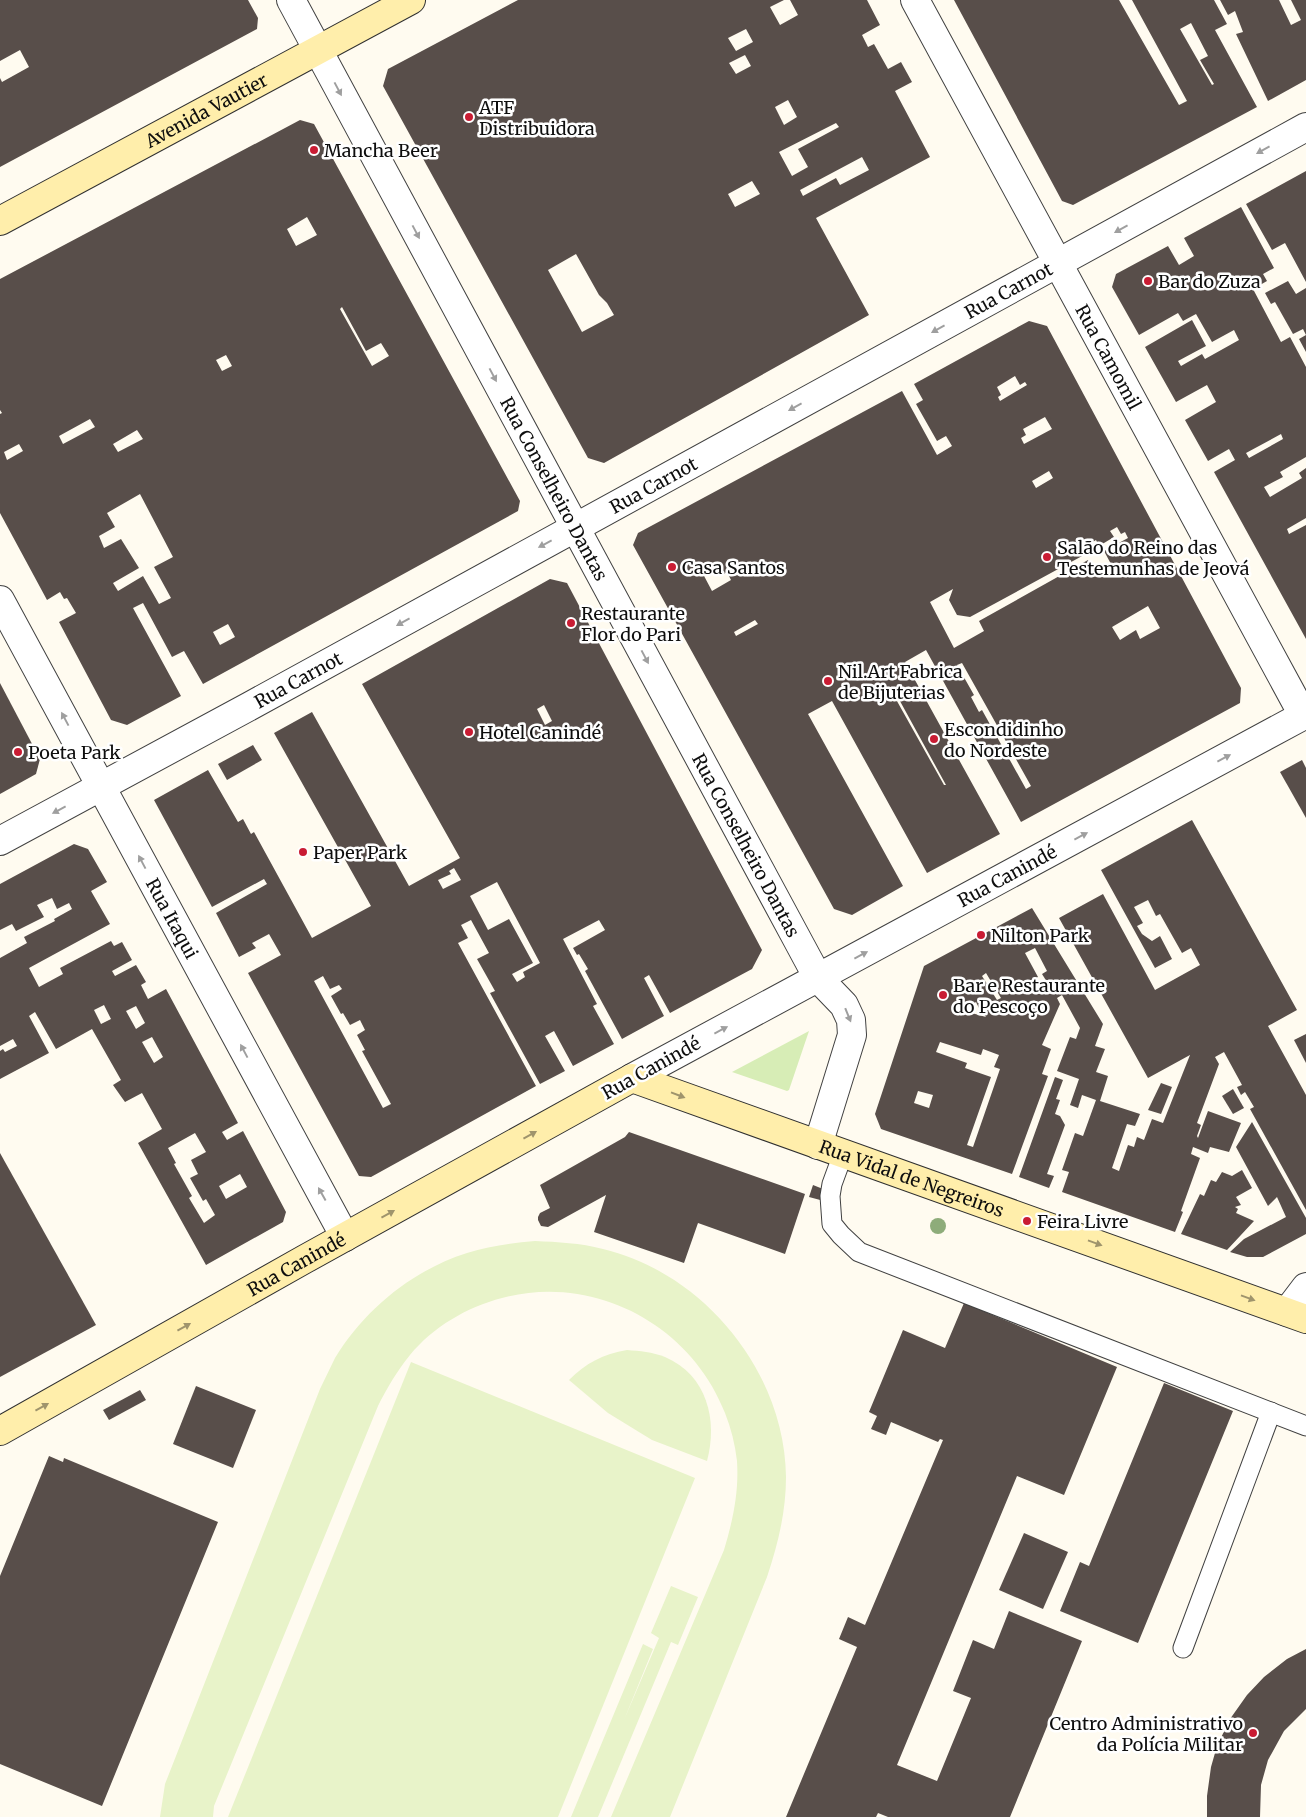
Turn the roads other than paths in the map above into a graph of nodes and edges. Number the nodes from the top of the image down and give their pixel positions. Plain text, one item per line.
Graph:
1 (290, 0) edge
2 (411, 0) edge
3 (914, 0) edge
4 (318, 51) junction
5 (1306, 127) edge
6 (0, 222) edge
7 (1057, 264) junction
8 (575, 528) junction
9 (0, 600) edge
10 (1305, 714) edge
11 (102, 787) junction
12 (0, 841) edge
13 (818, 978) junction
14 (632, 1078) junction
15 (830, 1149) junction
16 (345, 1237) junction
17 (1306, 1287) edge
18 (1296, 1315) edge
19 (1272, 1412) junction
20 (1306, 1426) edge
21 (0, 1431) edge
22 (1183, 1648) dead end

1 - 4 street, Rua Conselheiro Dantas
2 - 4 main road, Avenida Vautier
3 - 7 street, Rua Camomil
4 - 6 main road, Avenida Vautier
4 -> 8 street, Rua Conselheiro Dantas
5 -> 7 street, Rua Carnot
7 -> 8 street, Rua Carnot
7 - 10 street, Rua Camomil
8 -> 11 street, Rua Carnot
8 -> 13 street, Rua Conselheiro Dantas
11 -> 9 street, Rua Itaqui
13 -> 10 street, Rua Canindé
11 -> 12 street, Rua Carnot
16 -> 11 street, Rua Itaqui
14 -> 13 street, Rua Canindé
13 -> 15 street, Rua Conselheiro Dantas
14 -> 15 main road, Rua Vidal de Negreiros
16 -> 14 main road, Rua Canindé
15 -> 18 main road, Rua Vidal de Negreiros
15 - 19 lane
21 -> 16 main road, Rua Canindé
17 - 18 street
19 - 20 lane
19 - 22 lane

